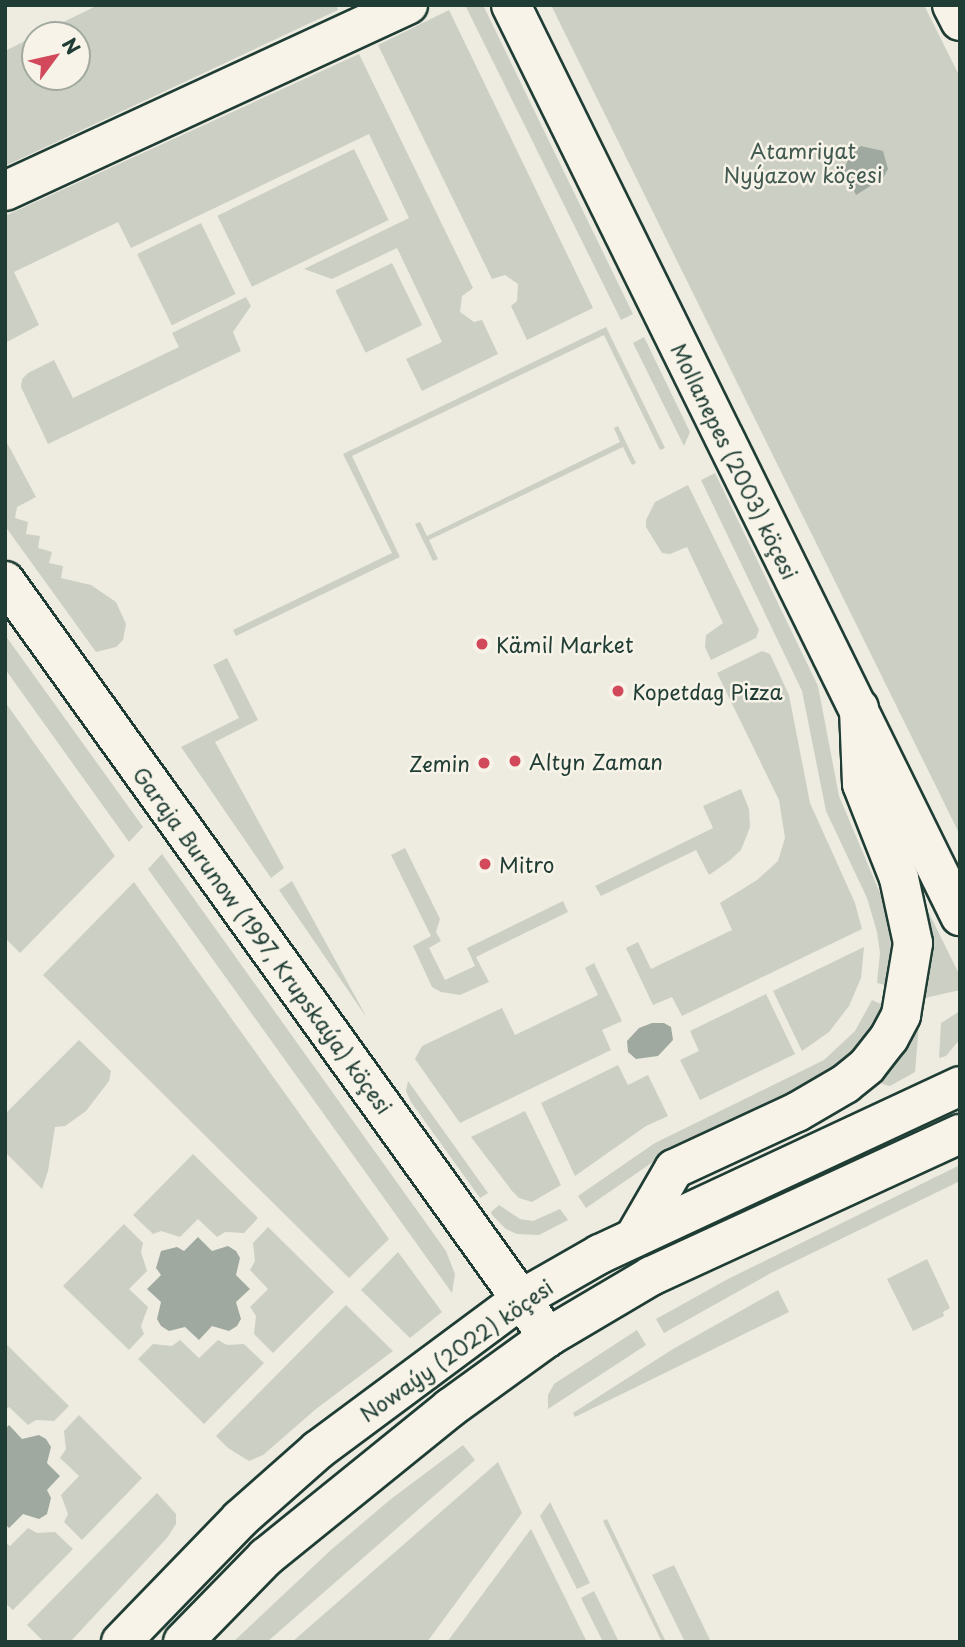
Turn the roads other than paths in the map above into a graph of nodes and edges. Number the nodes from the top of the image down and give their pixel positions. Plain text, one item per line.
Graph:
1 (408, 5) edge
2 (511, 5) edge
3 (952, 5) edge
4 (960, 21) edge
5 (5, 191) edge
6 (5, 582) edge
7 (859, 708) junction
8 (960, 916) edge
9 (960, 1086) edge
10 (960, 1134) edge
11 (634, 1238) junction
12 (521, 1298) junction
13 (548, 1337) junction
14 (121, 1642) edge
15 (183, 1642) edge

1 - 5 main road
2 - 7 main road, Mollanepes (2003) köçesi
3 - 4 main road
6 - 12 main road, Garaja Burunow (1997, Krupskaýa) köçesi
7 - 8 main road, Mollanepes (2003) köçesi
7 - 11 main road
9 - 11 main road, Nowaýy (2022) köçesi
10 - 13 main road, Nowaýy (2022) köçesi
11 - 12 main road, Nowaýy (2022) köçesi
12 - 13 main road, Garaja Burunow (1997, Krupskaýa) köçesi
12 - 14 main road, Nowaýy (2022) köçesi
13 - 15 main road, Nowaýy (2022) köçesi

